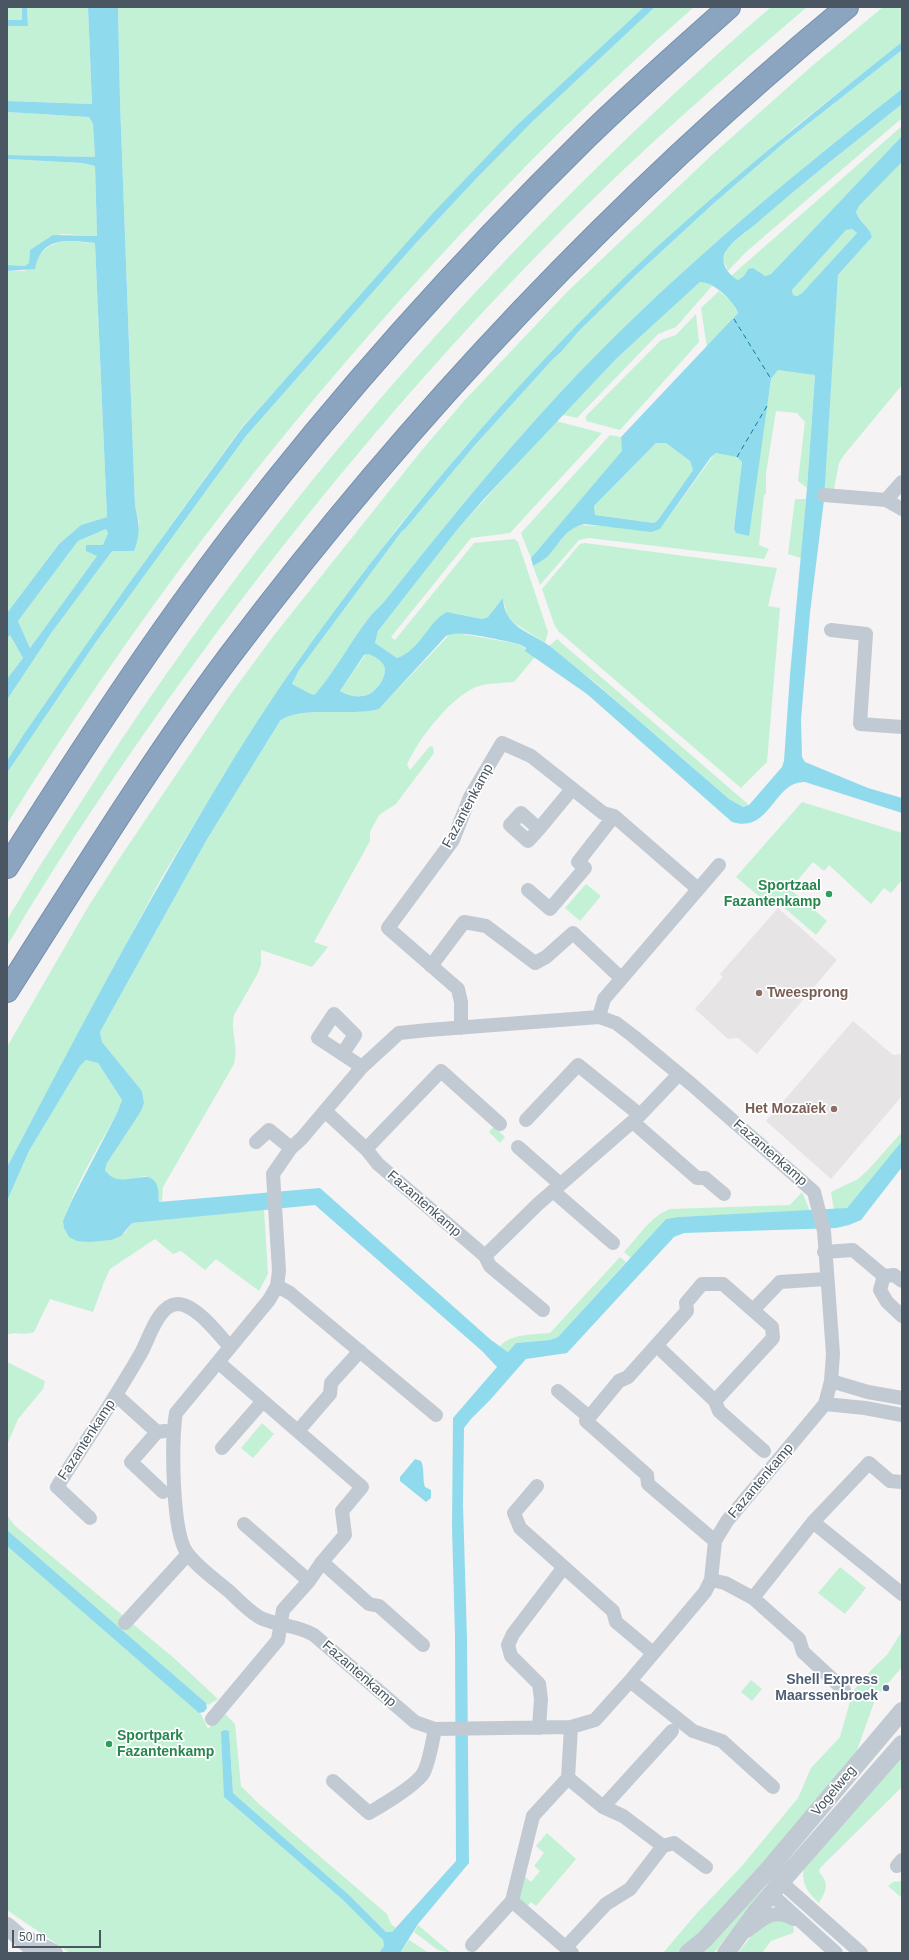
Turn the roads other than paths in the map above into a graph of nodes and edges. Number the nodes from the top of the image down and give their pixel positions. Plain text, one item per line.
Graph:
1 (729, 7) edge
2 (847, 7) edge
3 (902, 482) edge
4 (824, 495) dead end
5 (886, 500) junction
6 (902, 509) edge
7 (830, 630) dead end
8 (902, 727) edge
9 (572, 789) junction
10 (614, 816) junction
11 (539, 829) dead end
12 (719, 865) dead end
13 (7, 867) edge
14 (698, 889) junction
15 (528, 890) dead end
16 (430, 966) junction
17 (621, 978) junction
18 (7, 991) edge
19 (599, 1017) junction
20 (461, 1028) junction
21 (344, 1053) dead end
22 (362, 1067) junction
23 (679, 1074) junction
24 (325, 1111) junction
25 (636, 1119) junction
26 (526, 1120) dead end
27 (500, 1124) dead end
28 (256, 1142) dead end
29 (518, 1147) dead end
30 (291, 1148) junction
31 (366, 1149) junction
32 (557, 1187) junction
33 (724, 1194) dead end
34 (613, 1243) dead end
35 (824, 1252) junction
36 (485, 1256) junction
37 (884, 1276) junction
38 (826, 1279) junction
39 (902, 1282) edge
40 (277, 1286) junction
41 (543, 1310) dead end
42 (753, 1310) junction
43 (902, 1316) edge
44 (656, 1346) junction
45 (230, 1347) junction
46 (360, 1351) junction
47 (218, 1362) junction
48 (831, 1381) junction
49 (558, 1391) dead end
50 (116, 1395) junction
51 (902, 1398) edge
52 (263, 1401) junction
53 (716, 1401) junction
54 (824, 1404) junction
55 (436, 1415) dead end
56 (902, 1415) edge
57 (589, 1417) junction
58 (173, 1430) junction
59 (298, 1431) junction
60 (157, 1432) junction
61 (222, 1448) dead end
62 (764, 1451) dead end
63 (902, 1482) edge
64 (537, 1486) dead end
65 (163, 1492) dead end
66 (90, 1518) dead end
67 (813, 1522) junction
68 (244, 1524) dead end
69 (715, 1541) junction
70 (188, 1554) junction
71 (322, 1562) junction
72 (564, 1567) junction
73 (711, 1580) junction
74 (309, 1581) junction
75 (902, 1594) edge
76 (753, 1598) junction
77 (125, 1623) dead end
78 (281, 1623) junction
79 (423, 1645) dead end
80 (653, 1653) junction
81 (630, 1682) junction
82 (844, 1690) dead end
83 (902, 1711) edge
84 (212, 1719) dead end
85 (571, 1727) junction
86 (539, 1728) junction
87 (434, 1729) junction
88 (672, 1731) dead end
89 (902, 1744) edge
90 (568, 1778) junction
91 (333, 1781) dead end
92 (773, 1787) dead end
93 (603, 1807) junction
94 (663, 1846) junction
95 (706, 1868) dead end
96 (769, 1882) junction
97 (512, 1901) junction
98 (803, 1924) junction
99 (7, 1926) edge
100 (22, 1937) junction
101 (739, 1937) junction
102 (472, 1945) dead end
103 (569, 1950) edge
104 (38, 1953) edge
105 (54, 1953) edge
106 (688, 1953) edge
107 (726, 1953) edge
108 (836, 1953) edge
109 (861, 1953) edge

1 - 13 highway
2 - 18 highway
3 - 5 street
4 - 5 street
5 - 6 street
7 - 8 street
9 - 10 street, Fazantenkamp
9 - 11 street
9 - 16 street, Fazantenkamp
10 - 14 street, Fazantenkamp
10 - 15 street
12 - 14 street
14 - 17 street
16 - 17 street
16 - 20 street, Fazantenkamp
17 - 19 street
19 - 20 street, Fazantenkamp
19 - 23 street, Fazantenkamp
20 - 22 street, Fazantenkamp
21 - 22 street
22 - 24 street, Fazantenkamp
23 - 25 street
23 - 35 street, Fazantenkamp
24 - 30 street, Fazantenkamp
24 - 31 street, Fazantenkamp
25 - 26 street
25 - 32 street
25 - 33 street
27 - 31 street
28 - 30 street
29 - 32 street
30 - 40 street, Fazantenkamp
31 - 36 street, Fazantenkamp
32 - 34 street
32 - 36 street
35 - 37 street
35 - 38 street, Fazantenkamp
36 - 41 street, Fazantenkamp
37 - 39 street
37 - 43 street
38 - 42 street
38 - 48 street, Fazantenkamp
40 - 45 street, Fazantenkamp
40 - 46 street
42 - 44 street
42 - 53 street
44 - 53 street, Fazantenkamp
44 - 57 street
45 - 47 street, Fazantenkamp
45 - 50 street, Fazantenkamp
46 - 55 street
46 - 59 street
47 - 52 street
47 - 58 street, Fazantenkamp
48 - 51 street
48 - 54 street, Fazantenkamp
49 - 57 street
50 - 60 street, Fazantenkamp
50 - 66 street, Fazantenkamp
52 - 59 street
52 - 61 street
53 - 62 street, Fazantenkamp
54 - 56 street
54 - 69 street, Fazantenkamp
57 - 69 street
58 - 60 street
58 - 70 street, Fazantenkamp
59 - 71 street
60 - 65 street
63 - 67 street
64 - 72 street
67 - 75 street
67 - 76 street
68 - 74 street
69 - 73 street, Fazantenkamp
70 - 77 street
70 - 78 street, Fazantenkamp
71 - 74 street
71 - 79 street
72 - 80 street
72 - 86 street
73 - 76 street
73 - 80 street, Fazantenkamp
74 - 78 street
76 - 82 street
78 - 84 street
78 - 87 street, Fazantenkamp
80 - 81 street, Fazantenkamp
81 - 85 street, Fazantenkamp
81 - 92 street
83 - 96 street, Vogelweg
85 - 86 street, Fazantenkamp
85 - 90 street
86 - 87 street, Fazantenkamp
87 - 91 street
88 - 93 street
89 - 96 street, Vogelweg
90 - 93 street
90 - 97 street
93 - 94 street
94 - 95 street
94 - 103 street
96 - 98 street
96 - 101 street, Vogelweg
96 - 106 street, Vogelweg
96 - 109 street
97 - 102 street
97 - 103 street
98 - 101 street
98 - 108 street
99 - 100 street
100 - 104 street
100 - 105 street
101 - 107 street, Vogelweg

